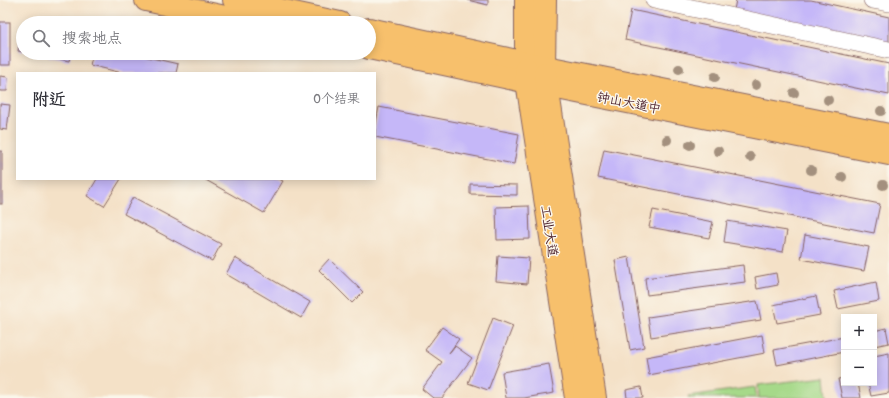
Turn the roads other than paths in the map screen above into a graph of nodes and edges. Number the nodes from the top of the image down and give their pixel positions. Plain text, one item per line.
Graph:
1 (146, 0) edge
2 (234, 0) edge
3 (526, 0) edge
4 (545, 0) edge
5 (654, 0) edge
6 (872, 0) edge
7 (889, 3) edge
8 (220, 16) edge
9 (308, 16) edge
10 (376, 31) edge
11 (376, 49) edge
12 (889, 50) edge
13 (536, 74) junction
14 (889, 135) edge
15 (889, 154) edge
16 (576, 398) edge
17 (595, 398) edge

1 - 8 main road
2 - 9 main road
3 - 13 main road
4 - 13 main road
5 - 12 lane
6 - 7 lane
10 - 13 main road, 钟山大道中
11 - 13 main road, 钟山大道中
13 - 14 main road, 钟山大道中
13 - 15 main road, 钟山大道中
13 - 16 main road, 工业大道
13 - 17 main road, 工业大道

